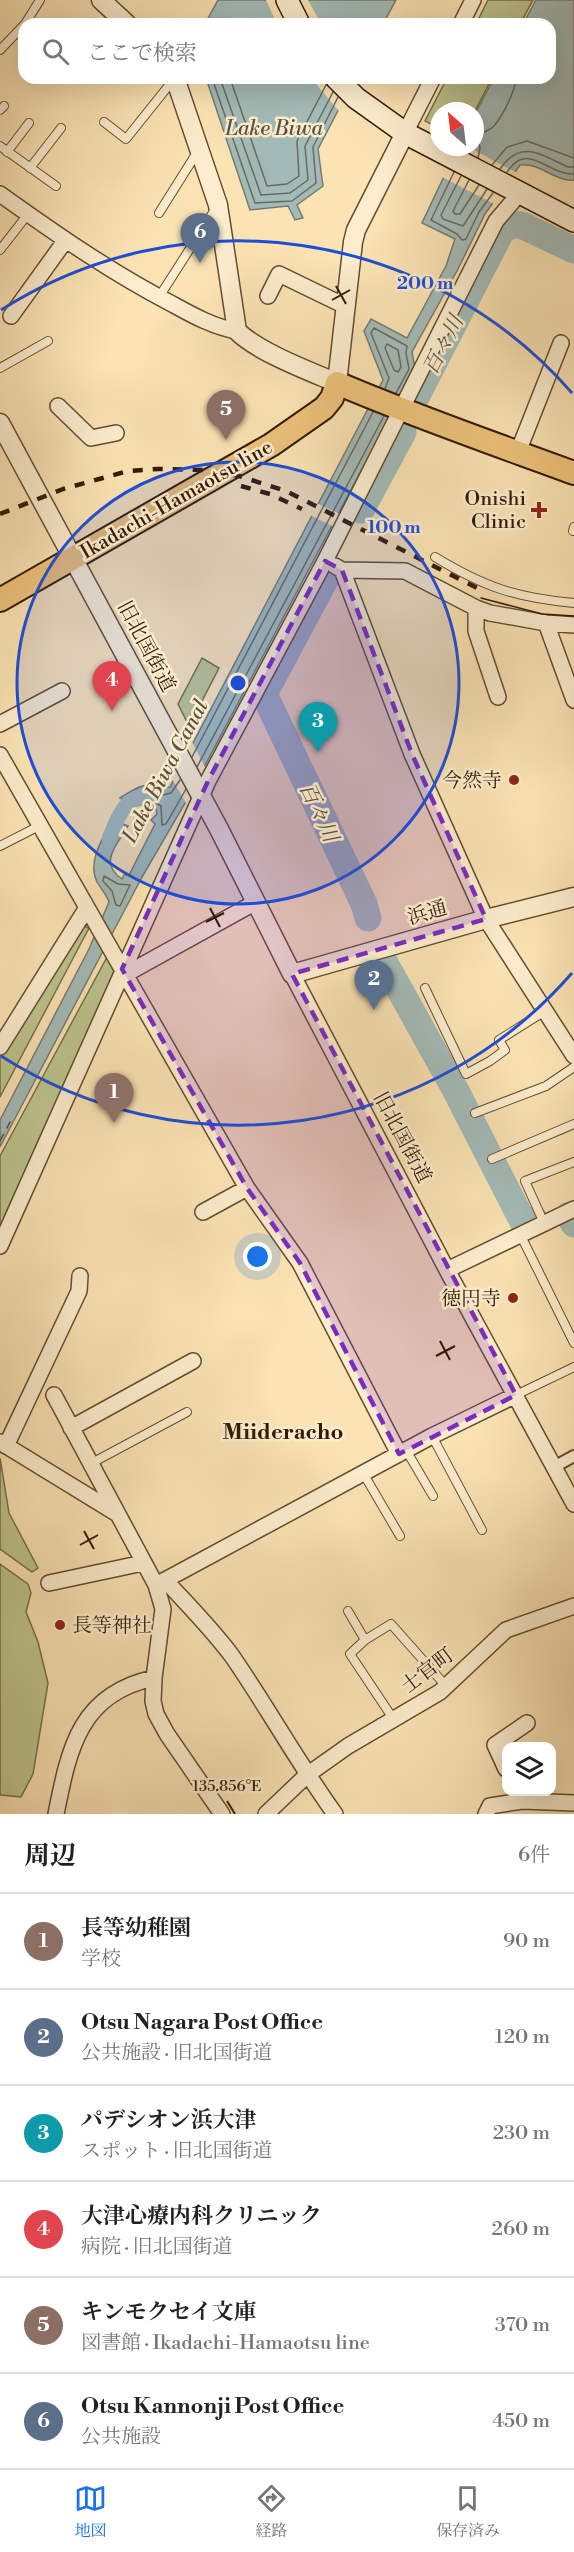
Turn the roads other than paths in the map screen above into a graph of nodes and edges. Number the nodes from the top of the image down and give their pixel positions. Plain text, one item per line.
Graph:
1 (40, 0) edge
2 (101, 0) edge
3 (287, 0) edge
4 (473, 0) edge
5 (28, 18) edge
6 (120, 18) edge
7 (296, 18) edge
8 (464, 18) edge
9 (18, 30) edge
10 (0, 50) edge
11 (170, 84) edge
12 (177, 84) edge
13 (430, 84) edge
14 (342, 85) edge
15 (104, 122) dead end
16 (28, 123) dead end
17 (61, 128) dead end
18 (405, 133) junction
19 (0, 146) edge
20 (199, 150) junction
21 (7, 152) junction
22 (30, 168) junction
23 (56, 186) dead end
24 (514, 191) junction
25 (0, 194) edge
26 (218, 205) junction
27 (159, 213) dead end
28 (27, 214) junction
29 (574, 221) edge
30 (65, 241) junction
31 (0, 249) edge
32 (268, 296) dead end
33 (159, 297) junction
34 (345, 306) junction
35 (11, 316) dead end
36 (237, 331) junction
37 (48, 341) dead end
38 (561, 343) dead end
39 (0, 368) edge
40 (337, 383) junction
41 (58, 406) dead end
42 (398, 409) junction
43 (0, 423) edge
44 (116, 433) dead end
45 (518, 452) junction
46 (574, 473) edge
47 (435, 557) dead end
48 (73, 558) junction
49 (325, 561) junction
50 (342, 570) junction
51 (0, 600) edge
52 (574, 603) edge
53 (476, 608) junction
54 (546, 623) junction
55 (574, 625) edge
56 (62, 691) dead end
57 (498, 697) dead end
58 (574, 700) edge
59 (0, 724) edge
60 (0, 755) edge
61 (199, 791) junction
62 (39, 826) junction
63 (0, 846) edge
64 (574, 897) edge
65 (256, 902) junction
66 (87, 911) junction
67 (486, 919) junction
68 (122, 968) junction
69 (292, 974) junction
70 (425, 988) dead end
71 (546, 1011) junction
72 (0, 1047) edge
73 (574, 1056) edge
74 (574, 1067) edge
75 (475, 1113) dead end
76 (574, 1124) edge
77 (492, 1159) dead end
78 (574, 1162) edge
79 (247, 1188) junction
80 (574, 1209) edge
81 (203, 1212) dead end
82 (544, 1223) junction
83 (520, 1234) junction
84 (0, 1246) edge
85 (447, 1270) junction
86 (80, 1276) dead end
87 (574, 1343) edge
88 (194, 1361) dead end
89 (574, 1367) edge
90 (54, 1395) dead end
91 (516, 1395) junction
92 (188, 1412) dead end
93 (71, 1428) junction
94 (432, 1436) junction
95 (3, 1444) edge
96 (403, 1452) junction
97 (574, 1456) edge
98 (90, 1464) junction
99 (554, 1467) junction
100 (363, 1473) junction
101 (433, 1496) dead end
102 (574, 1504) edge
103 (116, 1513) junction
104 (482, 1530) dead end
105 (400, 1536) dead end
106 (143, 1563) junction
107 (160, 1582) junction
108 (50, 1583) dead end
109 (574, 1606) edge
110 (348, 1611) dead end
111 (365, 1640) junction
112 (154, 1678) junction
113 (446, 1686) junction
114 (394, 1719) junction
115 (527, 1723) dead end
116 (502, 1759) edge
117 (307, 1776) junction
118 (520, 1796) edge
119 (574, 1803) edge
120 (56, 1814) edge
121 (222, 1814) edge
122 (266, 1814) edge
123 (335, 1814) edge
124 (486, 1814) edge

1 - 5 lane
2 - 6 street
3 - 7 main road
4 - 8 street
9 - 10 lane
11 - 15 lane
12 - 20 street
13 - 18 street
14 - 18 main road
16 - 21 lane
17 - 22 lane
18 - 24 main road
18 - 34 street
19 - 21 lane
20 - 26 street
20 - 27 lane
21 - 22 lane
22 - 23 lane
24 - 29 main road
24 - 42 street
25 - 28 street
26 - 33 lane
26 - 36 street
28 - 30 street
28 - 31 lane
30 - 33 street
30 - 35 street
32 - 34 street
33 - 36 street
34 - 40 street
36 - 40 street
37 - 39 lane
38 - 45 street
40 - 42 main road
40 - 48 main road, Ikadachi-Hamaotsu line
41 - 44 street
42 - 45 main road
42 - 49 street
43 - 48 street, 旧北国街道
45 - 46 main road
47 - 52 lane
48 - 51 main road, Ikadachi-Hamaotsu line
48 - 61 street, 旧北国街道
49 - 50 street
49 - 61 street
50 - 53 street
50 - 67 street
53 - 54 street
53 - 57 street
54 - 55 street
54 - 58 street
56 - 59 street
60 - 62 street
61 - 65 street, 旧北国街道
61 - 68 street
62 - 63 lane
62 - 66 street
64 - 67 street, 浜通
65 - 68 street
65 - 69 street, 旧北国街道
66 - 68 street
66 - 72 street
67 - 69 street, 浜通
67 - 71 street
68 - 79 street
68 - 84 street
69 - 85 street, 旧北国街道
70 - 71 lane
71 - 73 street
74 - 75 lane
76 - 77 lane
78 - 82 lane
79 - 81 street
79 - 96 street
80 - 82 street
82 - 83 street
83 - 85 street
83 - 87 lane
85 - 91 street, 旧北国街道
86 - 95 street
88 - 93 street
89 - 91 lane
90 - 93 street
91 - 94 street
91 - 99 street, 旧北国街道
92 - 98 lane
93 - 98 street
94 - 96 street
94 - 104 lane
95 - 103 street
96 - 100 street
96 - 101 lane
97 - 99 street
98 - 103 street
99 - 102 street, 旧北国街道
100 - 105 lane
100 - 107 street
103 - 106 street
106 - 107 street
106 - 108 street
107 - 112 street
107 - 117 street
109 - 113 street, 士官町
110 - 111 lane
111 - 113 lane
111 - 114 lane
112 - 120 street
112 - 121 street
113 - 114 street, 士官町
114 - 117 street, 士官町
115 - 116 street
117 - 122 street, 士官町
117 - 123 street
118 - 119 street
118 - 124 street

